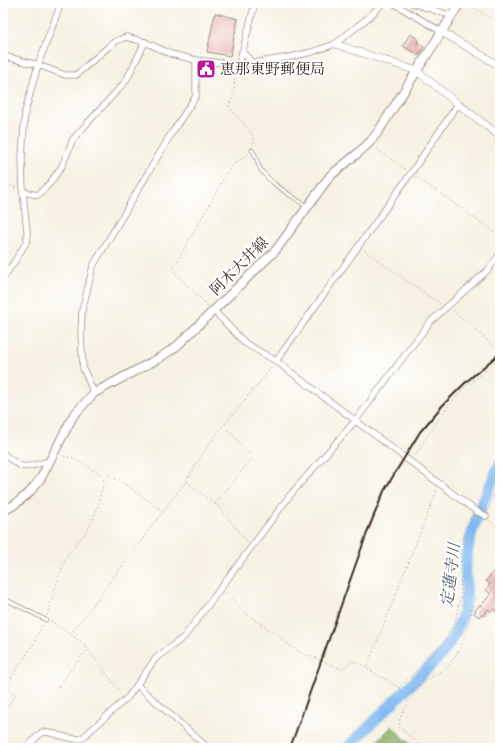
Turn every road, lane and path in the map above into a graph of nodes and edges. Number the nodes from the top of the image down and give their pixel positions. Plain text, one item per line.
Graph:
1 (61, 3) edge
2 (255, 3) edge
3 (383, 3) edge
4 (393, 3) edge
5 (412, 3) edge
6 (460, 3) edge
7 (466, 3) edge
8 (452, 16) junction
9 (500, 24) edge
10 (442, 32) junction
11 (145, 42) junction
12 (335, 44) junction
13 (242, 52) junction
14 (3, 56) edge
15 (196, 60) junction
16 (253, 62) junction
17 (237, 64) junction
18 (38, 65) junction
19 (500, 66) edge
20 (417, 71) junction
21 (458, 104) junction
22 (500, 136) edge
23 (370, 142) junction
24 (252, 150) junction
25 (411, 173) junction
26 (3, 183) edge
27 (23, 192) junction
28 (307, 206) junction
29 (500, 236) edge
30 (359, 246) junction
31 (500, 254) edge
32 (3, 278) edge
33 (447, 307) junction
34 (214, 311) junction
35 (498, 349) dead end
36 (500, 358) edge
37 (276, 361) junction
38 (94, 393) junction
39 (356, 420) junction
40 (225, 426) junction
41 (3, 454) edge
42 (51, 458) junction
43 (410, 462) junction
44 (104, 476) junction
45 (500, 476) edge
46 (186, 481) junction
47 (440, 484) junction
48 (215, 504) junction
49 (500, 505) edge
50 (475, 510) junction
51 (3, 511) edge
52 (164, 511) junction
53 (486, 516) dead end
54 (252, 545) junction
55 (220, 589) junction
56 (475, 597) dead end
57 (3, 598) edge
58 (46, 619) junction
59 (71, 634) junction
60 (88, 648) junction
61 (367, 668) junction
62 (137, 685) junction
63 (58, 687) dead end
64 (399, 688) junction
65 (408, 696) junction
66 (128, 697) junction
67 (3, 712) edge
68 (26, 748) edge
69 (208, 748) edge
70 (423, 748) edge

1 - 18 street
2 - 13 street
3 - 12 street
4 - 10 street
5 - 8 street
6 - 8 main road, 阿木大井線
7 - 9 path
8 - 10 main road, 阿木大井線
10 - 19 street
10 - 20 main road, 阿木大井線
11 - 15 street
11 - 18 street
11 - 27 street
12 - 16 street
12 - 20 street
13 - 16 street
13 - 17 street
14 - 18 street
15 - 17 street
15 - 38 street
16 - 17 street
17 - 24 path
18 - 27 street
20 - 21 street
20 - 23 main road, 阿木大井線
21 - 22 street
21 - 25 street
23 - 25 path
23 - 28 main road, 阿木大井線
24 - 28 lane
24 - 34 path
25 - 29 path
25 - 30 street
26 - 27 path
27 - 32 street
28 - 34 main road, 阿木大井線
30 - 33 path
30 - 37 street
31 - 33 street
33 - 35 path
33 - 39 street
34 - 37 street
34 - 38 main road, 阿木大井線
36 - 43 path
37 - 39 street
37 - 40 path
38 - 42 main road, 阿木大井線
39 - 43 street
39 - 54 street
40 - 46 path
40 - 48 path
41 - 42 street
42 - 44 path
42 - 51 main road, 阿木大井線
43 - 47 street
44 - 52 path
44 - 58 path
45 - 49 path
46 - 48 path
46 - 52 path
47 - 50 street
47 - 61 path
48 - 54 path
50 - 53 street
50 - 64 path
52 - 59 path
54 - 55 street
55 - 61 path
55 - 62 street
56 - 65 path
57 - 58 lane
58 - 59 path
58 - 67 path
59 - 60 path
60 - 63 path
60 - 66 path
61 - 64 path
62 - 66 street
62 - 69 street
64 - 65 path
65 - 70 path
66 - 68 street

